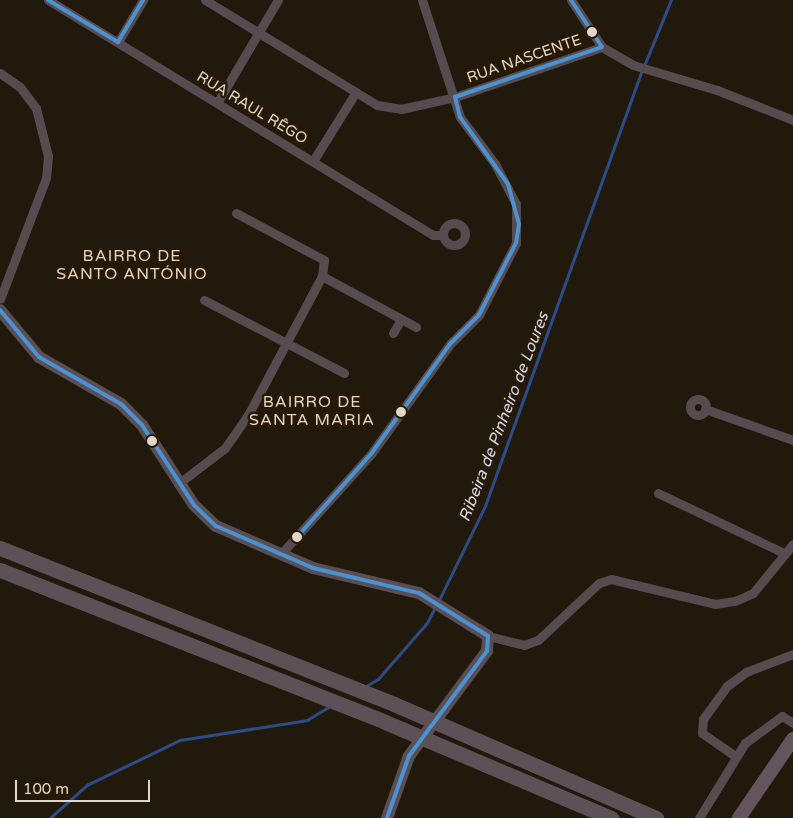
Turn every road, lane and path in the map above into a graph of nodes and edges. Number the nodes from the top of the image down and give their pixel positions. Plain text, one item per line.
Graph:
1 (48, 0) edge
2 (143, 0) edge
3 (205, 0) edge
4 (278, 0) edge
5 (422, 0) edge
6 (571, 0) edge
7 (258, 33) junction
8 (118, 42) junction
9 (602, 46) junction
10 (0, 73) edge
11 (356, 92) junction
12 (454, 97) junction
13 (217, 103) junction
14 (793, 120) edge
15 (313, 161) junction
16 (236, 213) dead end
17 (443, 235) dead end
18 (322, 276) junction
19 (0, 299) edge
20 (204, 300) dead end
21 (0, 310) edge
22 (400, 319) junction
23 (416, 327) dead end
24 (393, 333) dead end
25 (286, 342) junction
26 (344, 373) dead end
27 (705, 410) dead end
28 (793, 440) edge
29 (178, 484) junction
30 (658, 493) dead end
31 (793, 544) edge
32 (0, 548) edge
33 (784, 554) junction
34 (280, 556) junction
35 (0, 570) edge
36 (488, 636) junction
37 (793, 654) edge
38 (793, 723) edge
39 (793, 739) edge
40 (735, 756) junction
41 (387, 818) edge
42 (611, 818) edge
43 (656, 818) edge
44 (699, 818) edge
45 (739, 818) edge

1 - 8 street, RUA RAUL RÊGO
2 - 8 street
3 - 7 street, RUA NASCENTE
4 - 7 street
5 - 12 street
6 - 9 street
7 - 11 street, RUA NASCENTE
7 - 13 street
8 - 13 street, RUA RAUL RÊGO
9 - 12 street, RUA NASCENTE
9 - 14 street
10 - 19 street
11 - 12 street, RUA NASCENTE
11 - 15 street
12 - 34 street
13 - 15 street, RUA RAUL RÊGO
15 - 17 street, RUA RAUL RÊGO
16 - 18 street
18 - 22 street
18 - 25 street
20 - 25 street
21 - 29 street
22 - 23 street
22 - 24 street
25 - 26 street
25 - 29 street
27 - 28 street
29 - 34 street
30 - 33 street
31 - 33 street
32 - 43 highway, bridge
33 - 36 street
34 - 36 street
35 - 42 highway, bridge
36 - 41 street
37 - 40 street
38 - 40 street
39 - 45 main road
40 - 44 street

